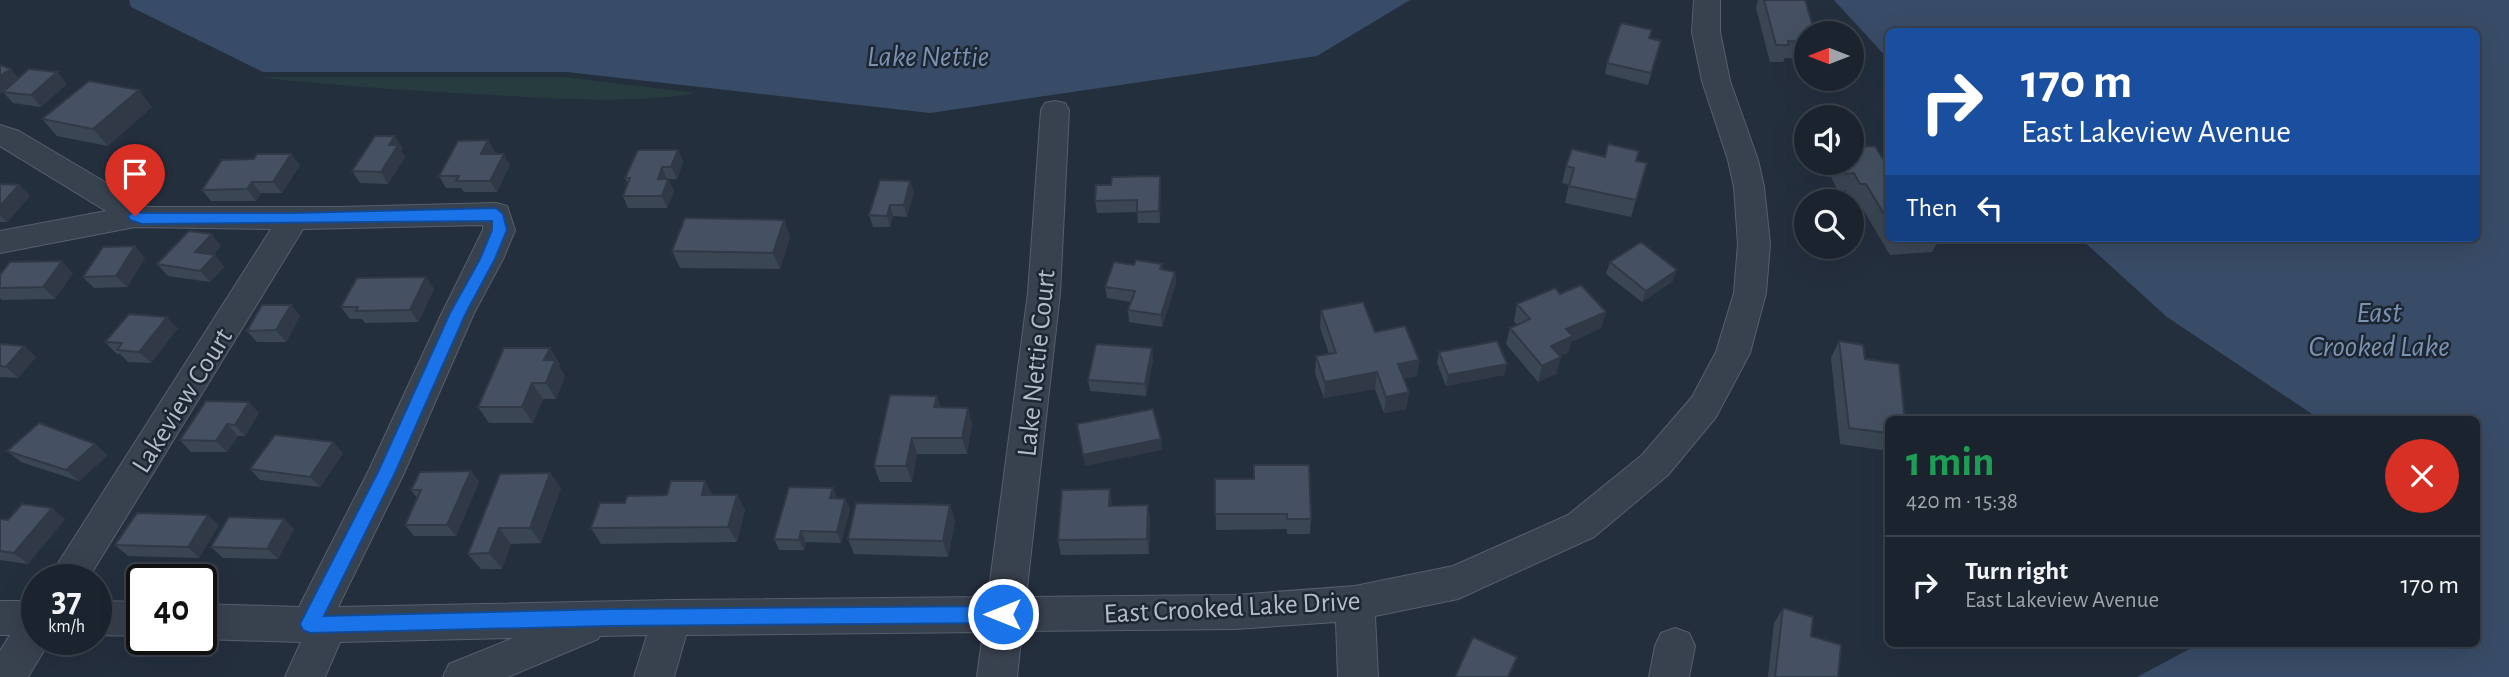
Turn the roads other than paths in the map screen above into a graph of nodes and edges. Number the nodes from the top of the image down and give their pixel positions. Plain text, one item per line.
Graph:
1 (1707, 0) edge
2 (1055, 110) dead end
3 (0, 135) edge
4 (135, 216) junction
5 (293, 219) junction
6 (0, 242) edge
7 (76, 564) edge
8 (1354, 603) junction
9 (1003, 614) junction
10 (672, 617) junction
11 (0, 618) edge
12 (21, 618) edge
13 (610, 618) junction
14 (217, 622) edge
15 (319, 625) junction
16 (21, 653) edge
17 (6, 677) edge
18 (305, 677) edge
19 (463, 677) edge
20 (654, 677) edge
21 (997, 677) edge
22 (1358, 677) edge

1 - 8 street, East Crooked Lake Drive
2 - 9 street, Lake Nettie Court
3 - 4 street
4 - 5 street
4 - 6 street
5 - 7 street, Lakeview Court
5 - 15 street
8 - 9 street, East Crooked Lake Drive
8 - 22 street
9 - 10 street, East Crooked Lake Drive
9 - 21 street, Lake Nettie Court
10 - 13 street, East Crooked Lake Drive
10 - 20 street
11 - 12 street
13 - 15 street, East Crooked Lake Drive
13 - 19 street, East Crooked Lake Drive
14 - 15 street, East Crooked Lake Drive
15 - 18 street
16 - 17 street

